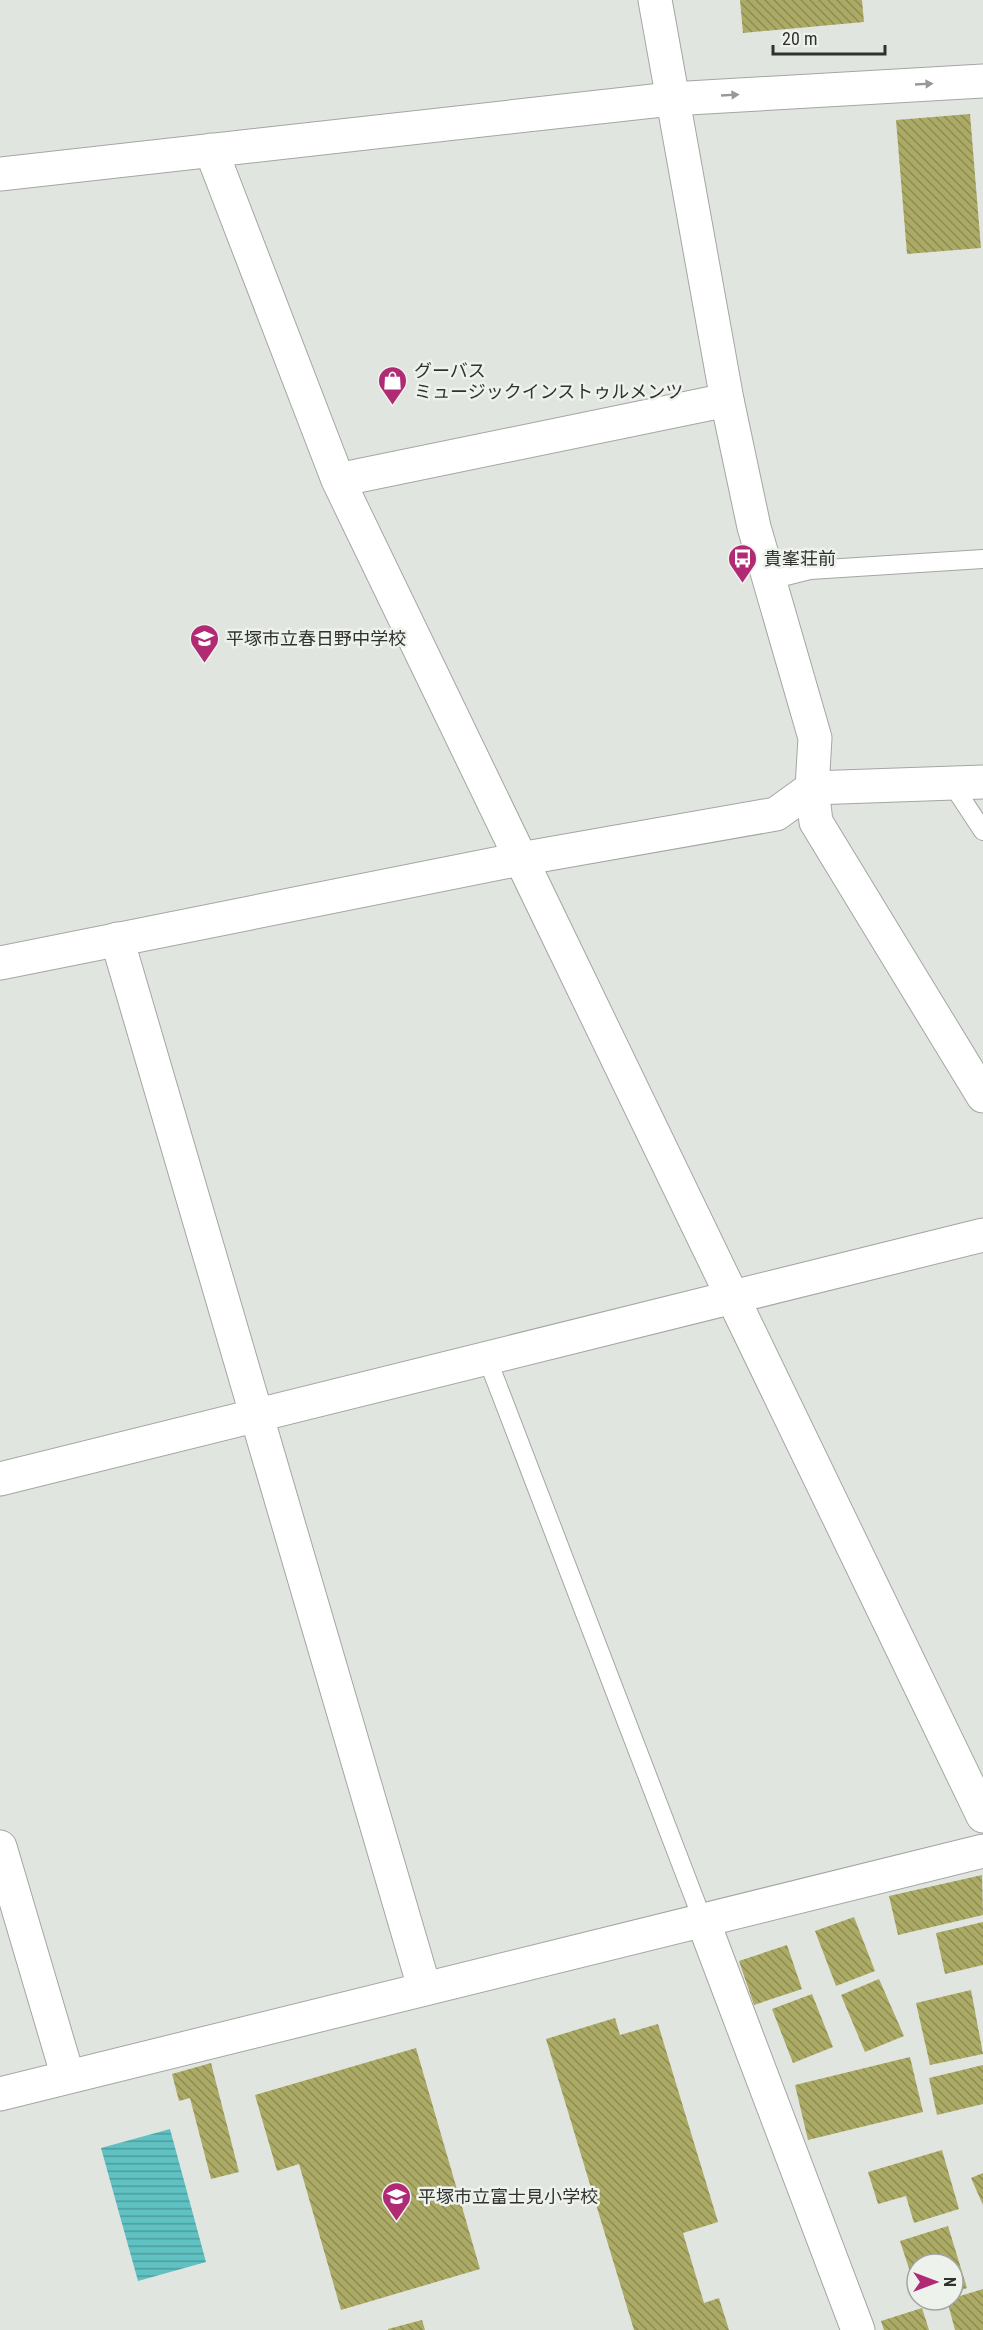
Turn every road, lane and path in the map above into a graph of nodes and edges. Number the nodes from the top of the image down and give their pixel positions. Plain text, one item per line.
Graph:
1 (656, 0) edge
2 (983, 81) edge
3 (671, 99) junction
4 (211, 150) junction
5 (0, 174) edge
6 (728, 400) junction
7 (338, 480) junction
8 (983, 559) edge
9 (770, 580) junction
10 (967, 783) edge
11 (812, 788) junction
12 (983, 831) edge
13 (520, 859) junction
14 (117, 939) junction
15 (0, 963) edge
16 (983, 1096) edge
17 (983, 1235) edge
18 (731, 1298) junction
19 (487, 1358) junction
20 (256, 1416) junction
21 (0, 1479) edge
22 (983, 1816) edge
23 (0, 1847) edge
24 (983, 1851) edge
25 (703, 1921) junction
26 (424, 1988) junction
27 (68, 2077) junction
28 (0, 2094) edge
29 (858, 2330) edge

1 - 3 street
3 -> 2 street
3 - 4 street
3 - 6 street
4 - 5 street
4 - 7 street
6 - 7 street
6 - 9 street
7 - 13 street
8 - 9 lane
9 - 11 street
10 - 11 street
10 - 12 lane
11 - 13 street
11 - 16 street
13 - 14 street
13 - 18 street
14 - 15 street
14 - 20 street
17 - 18 street
18 - 19 street
18 - 22 street
19 - 20 street
19 - 25 lane
20 - 21 street
20 - 26 street
23 - 27 street
24 - 25 street
25 - 26 street
25 - 29 street
26 - 27 street
27 - 28 street

